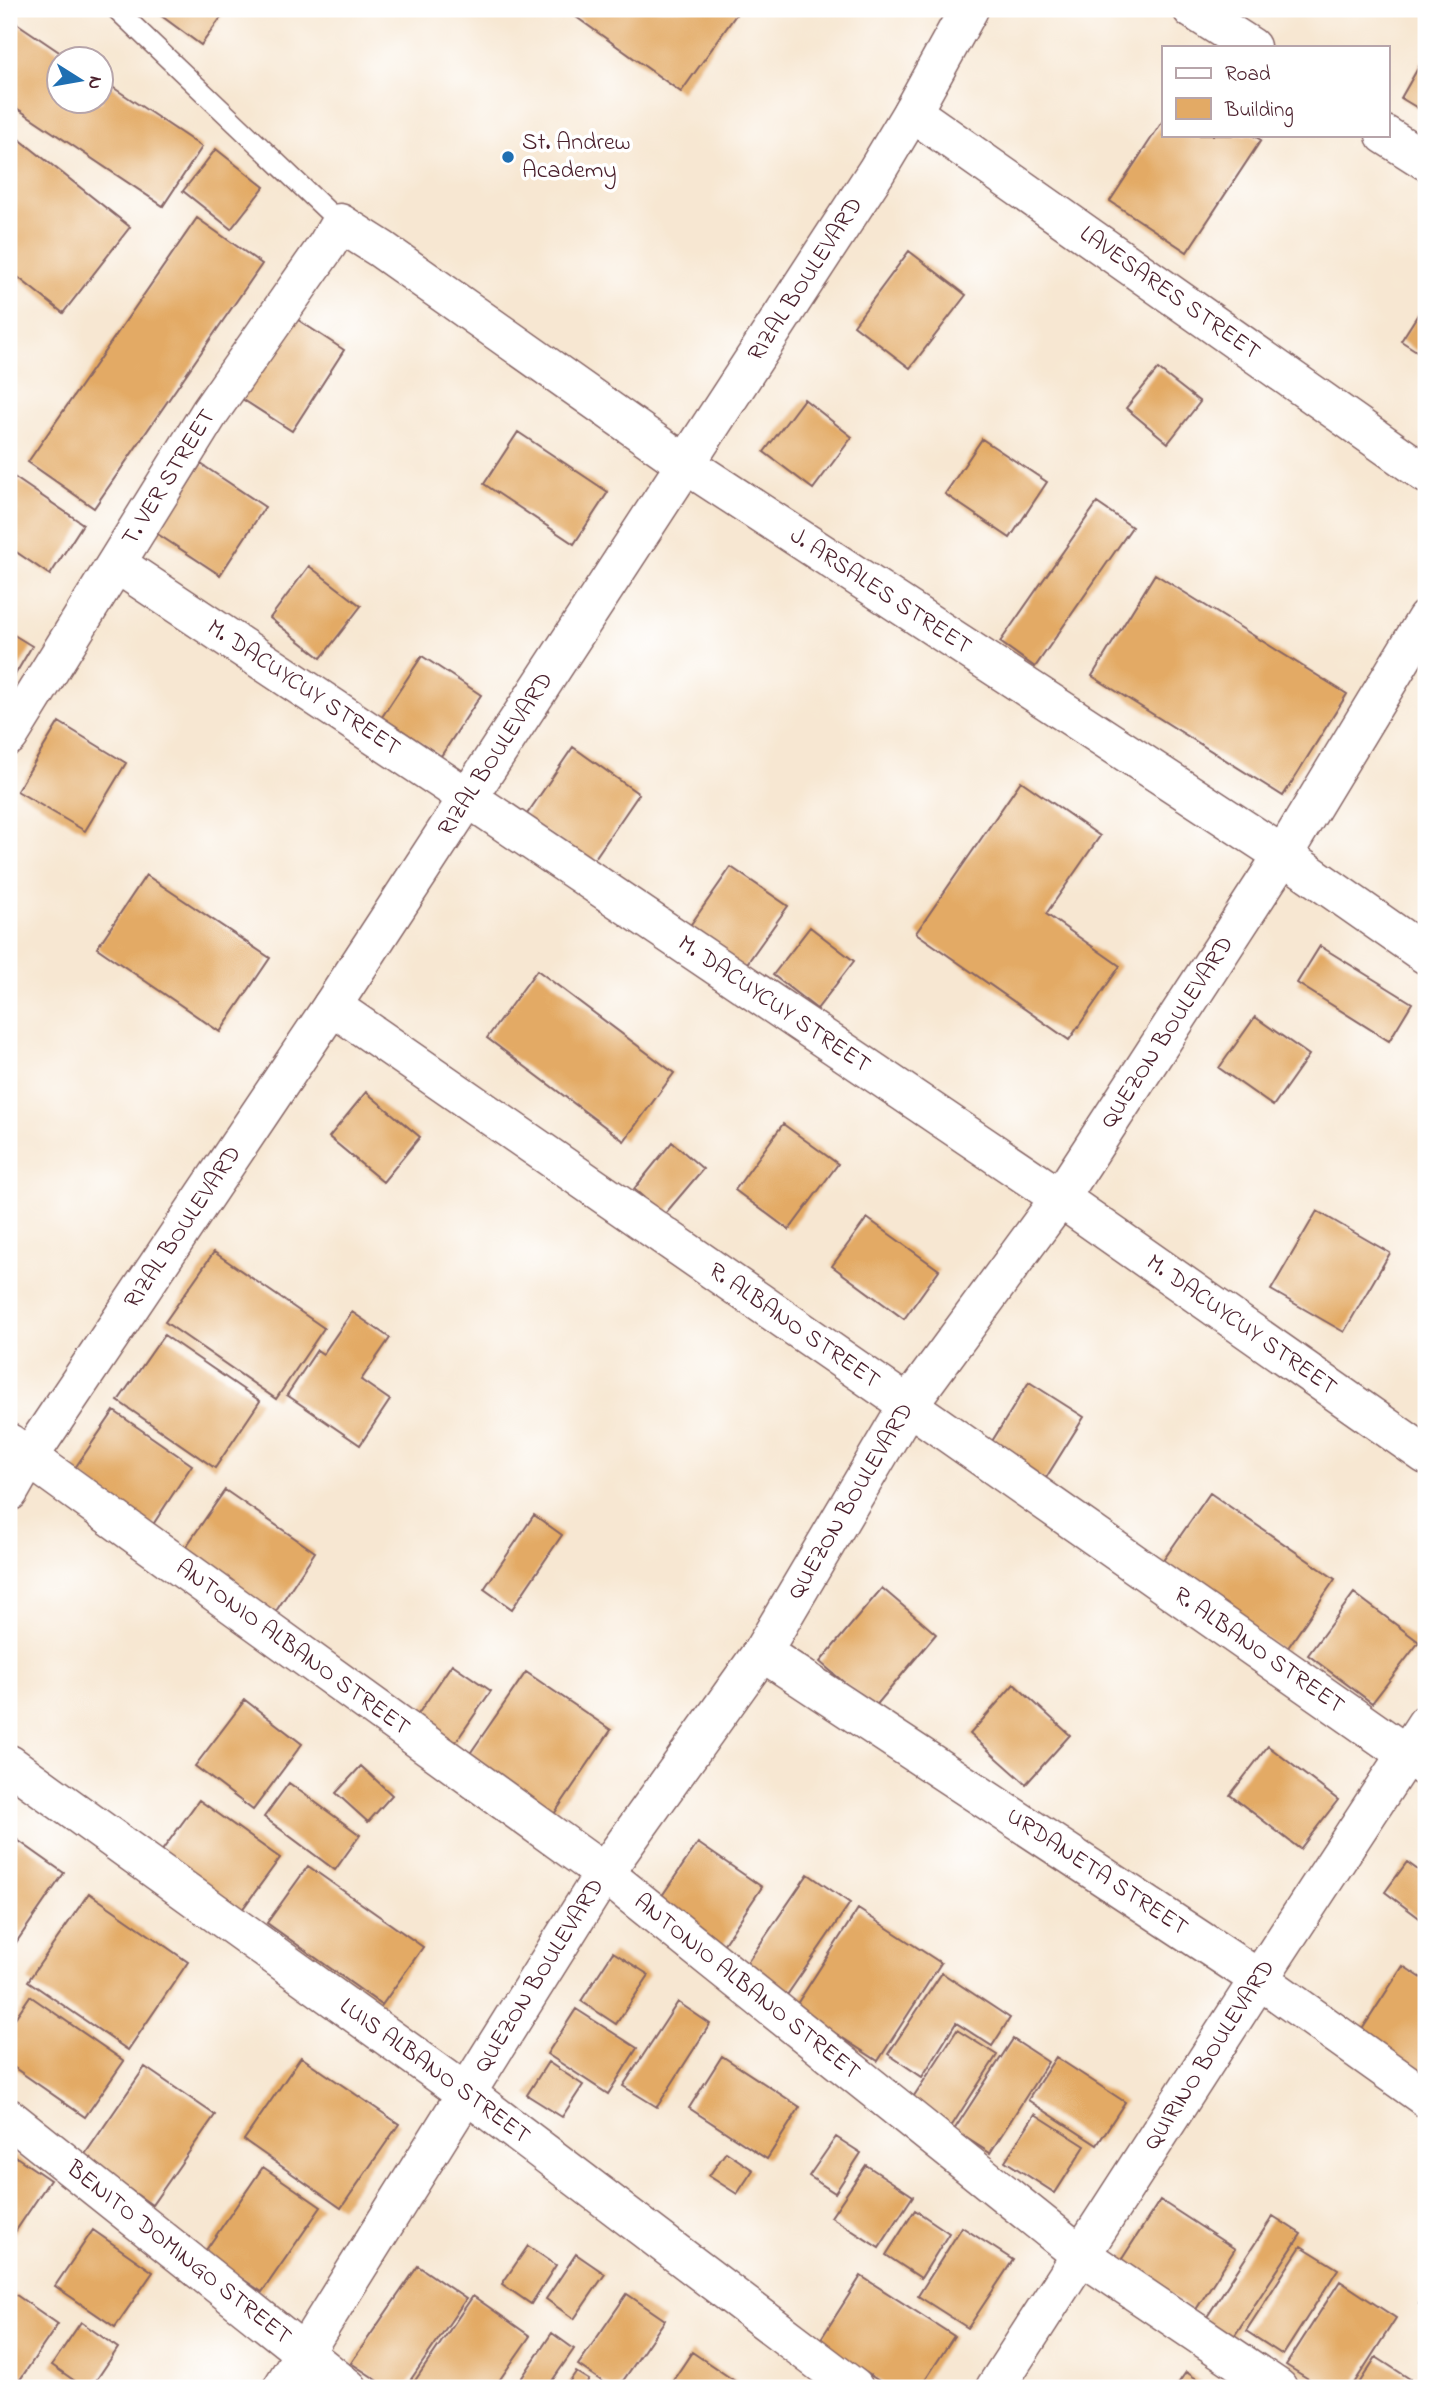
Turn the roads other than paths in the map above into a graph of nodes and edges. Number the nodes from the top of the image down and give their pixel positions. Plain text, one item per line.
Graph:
1 (116, 9) edge
2 (969, 9) edge
3 (1192, 9) edge
4 (1249, 46) edge
5 (912, 112) junction
6 (1387, 136) edge
7 (1426, 161) edge
8 (340, 223) junction
9 (684, 463) junction
10 (1426, 474) edge
11 (117, 564) junction
12 (1426, 619) edge
13 (9, 736) edge
14 (467, 797) junction
15 (1283, 855) junction
16 (1426, 956) edge
17 (332, 1006) junction
18 (1060, 1198) junction
19 (908, 1405) junction
20 (19, 1450) edge
21 (1426, 1455) edge
22 (9, 1492) edge
23 (762, 1652) junction
24 (1420, 1748) edge
25 (9, 1764) edge
26 (604, 1873) junction
27 (1259, 1979) junction
28 (467, 2094) junction
29 (1426, 2098) edge
30 (9, 2118) edge
31 (1081, 2255) junction
32 (305, 2354) junction
33 (282, 2388) edge
34 (348, 2388) edge
35 (854, 2388) edge
36 (995, 2388) edge
37 (1279, 2388) edge

1 - 8 lane
2 - 5 street, RIZAL BOULEVARD
3 - 4 street
5 - 9 street, RIZAL BOULEVARD
5 - 10 street, LAVESARES STREET
6 - 7 street
8 - 9 street, J. ARSALES STREET
8 - 11 street, T. VER STREET
9 - 14 street, RIZAL BOULEVARD
9 - 15 street, J. ARSALES STREET
11 - 13 street, T. VER STREET
11 - 14 street, M. DACUYCUY STREET
12 - 15 street, QUEZON BOULEVARD
14 - 17 street, RIZAL BOULEVARD
14 - 18 street, M. DACUYCUY STREET
15 - 16 street, J. ARSALES STREET
15 - 18 street, QUEZON BOULEVARD
17 - 19 street, R. ALBANO STREET
17 - 20 street, RIZAL BOULEVARD
18 - 19 street, QUEZON BOULEVARD
18 - 21 street, M. DACUYCUY STREET
19 - 23 street, QUEZON BOULEVARD
19 - 24 street, R. ALBANO STREET
20 - 22 street, RIZAL BOULEVARD
20 - 26 street, ANTONIO ALBANO STREET
23 - 26 street, QUEZON BOULEVARD
23 - 27 street, URDANETA STREET
24 - 27 street, QUIRINO BOULEVARD
25 - 28 street, LUIS ALBANO STREET
26 - 28 street, QUEZON BOULEVARD
26 - 31 street, ANTONIO ALBANO STREET
27 - 29 street, URDANETA STREET
27 - 31 street, QUIRINO BOULEVARD
28 - 32 street, QUEZON BOULEVARD
28 - 35 street, LUIS ALBANO STREET
30 - 32 street, BENITO DOMINGO STREET
31 - 36 street, QUIRINO BOULEVARD
31 - 37 street, ANTONIO ALBANO STREET
32 - 33 street, QUEZON BOULEVARD
32 - 34 street, BENITO DOMINGO STREET

